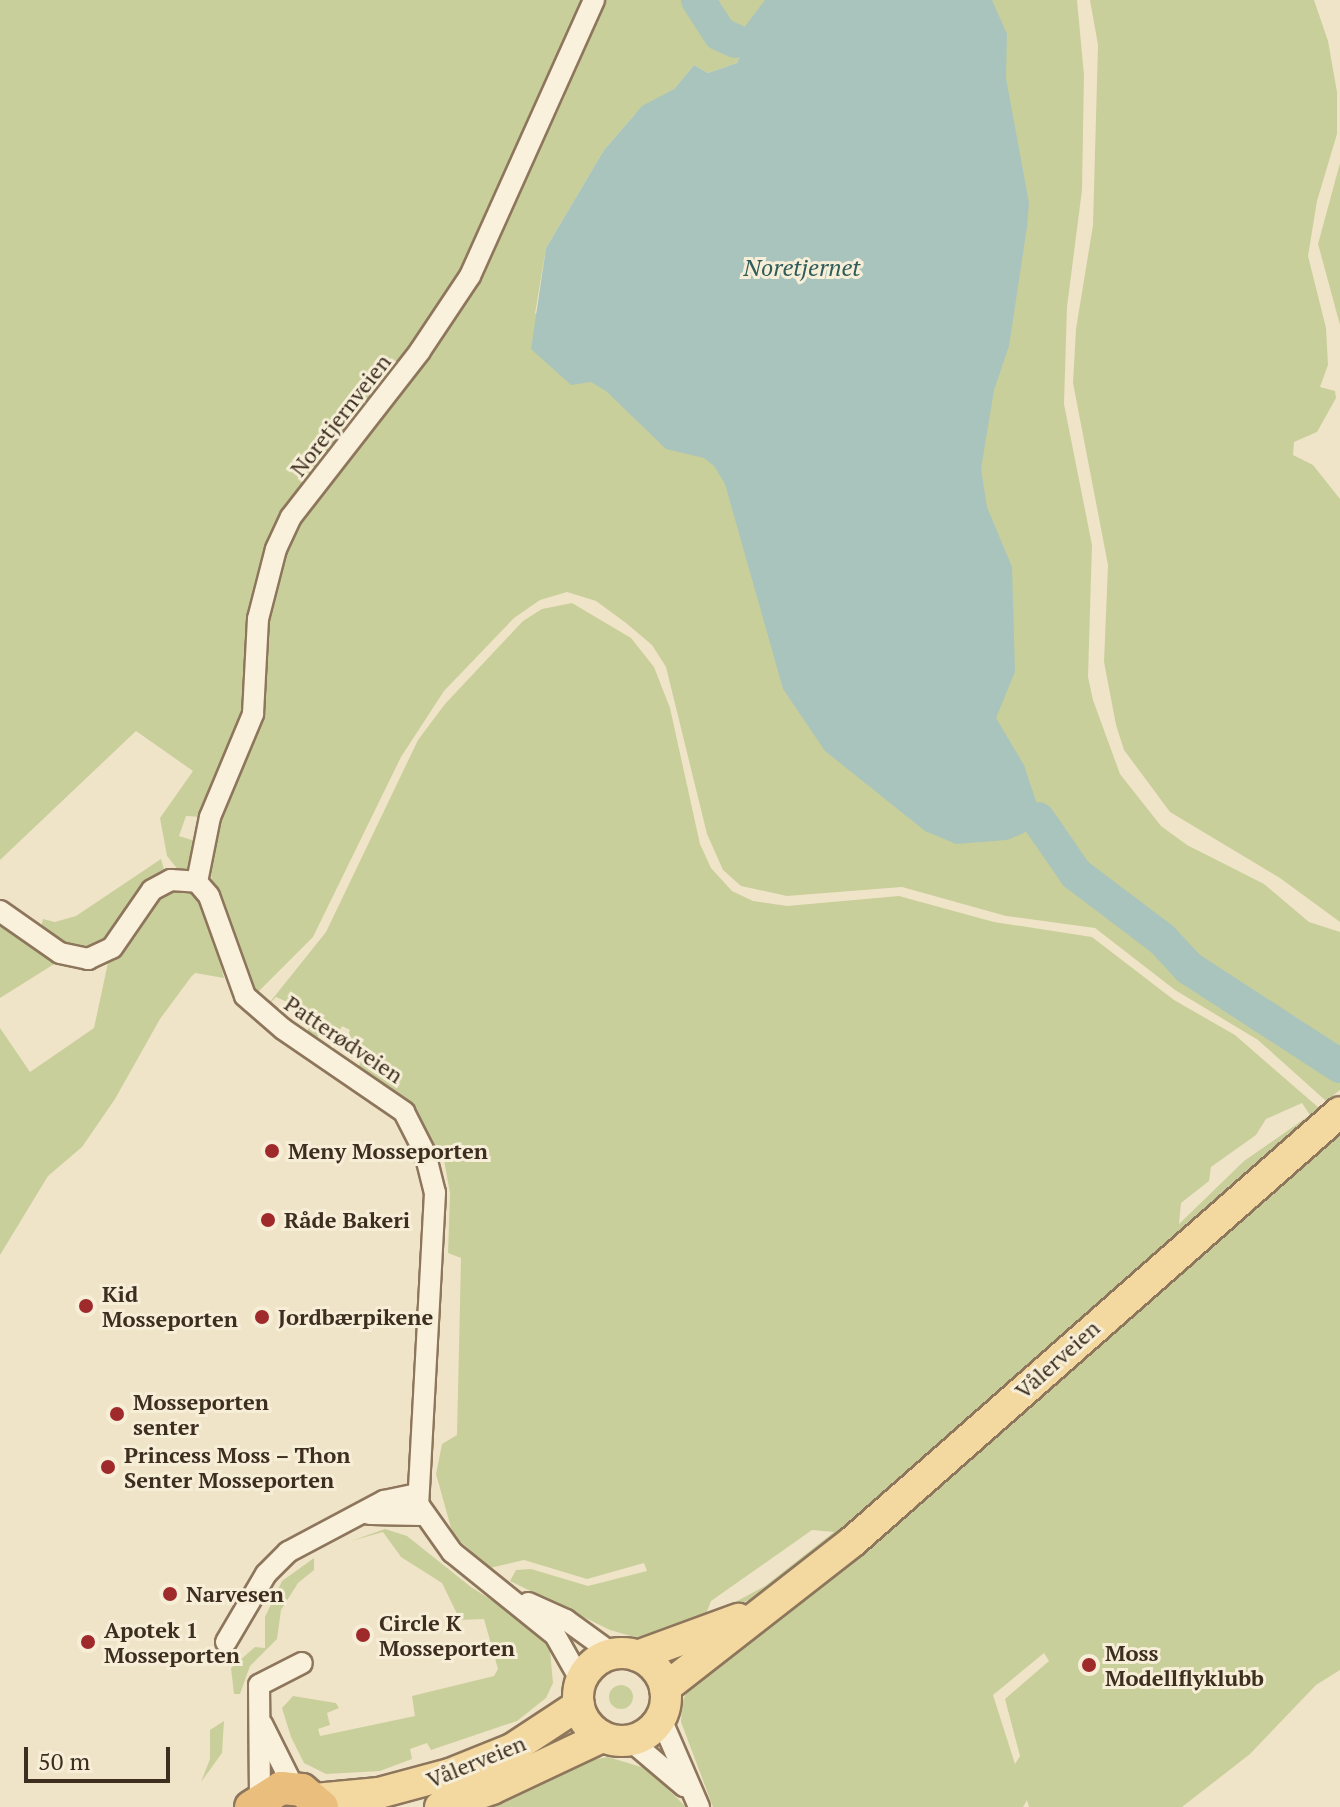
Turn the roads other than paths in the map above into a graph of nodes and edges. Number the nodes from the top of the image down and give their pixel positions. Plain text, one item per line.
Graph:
1 (594, 0) edge
2 (197, 882) junction
3 (0, 911) edge
4 (1330, 1120) edge
5 (417, 1494) junction
6 (369, 1514) junction
7 (423, 1515) junction
8 (514, 1598) junction
9 (772, 1602) junction
10 (226, 1642) dead end
11 (625, 1655) junction
12 (302, 1663) dead end
13 (665, 1688) junction
14 (580, 1693) junction
15 (661, 1719) junction
16 (260, 1721) junction
17 (616, 1739) junction
18 (310, 1798) edge
19 (695, 1800) edge
20 (256, 1802) edge
21 (440, 1807) edge

1 - 2 street, Noretjernveien
2 - 3 street
2 - 5 street, Patterødveien
4 - 9 main road, Vålerveien
5 - 6 street
5 - 7 street, Patterødveien
6 - 7 street
6 - 10 street
7 - 8 street, Patterødveien
8 - 11 street, Patterødveien
8 - 14 street, Patterødveien
9 - 11 main road, Vålerveien
9 - 13 main road, Vålerveien
11 - 13 main road
11 - 14 main road
12 - 16 street
13 - 15 main road
14 - 17 main road
14 - 18 main road, Vålerveien
15 - 17 main road
15 - 19 street
16 - 18 street
16 - 20 street
17 - 19 street
17 - 21 main road, Vålerveien
18 - 20 highway

